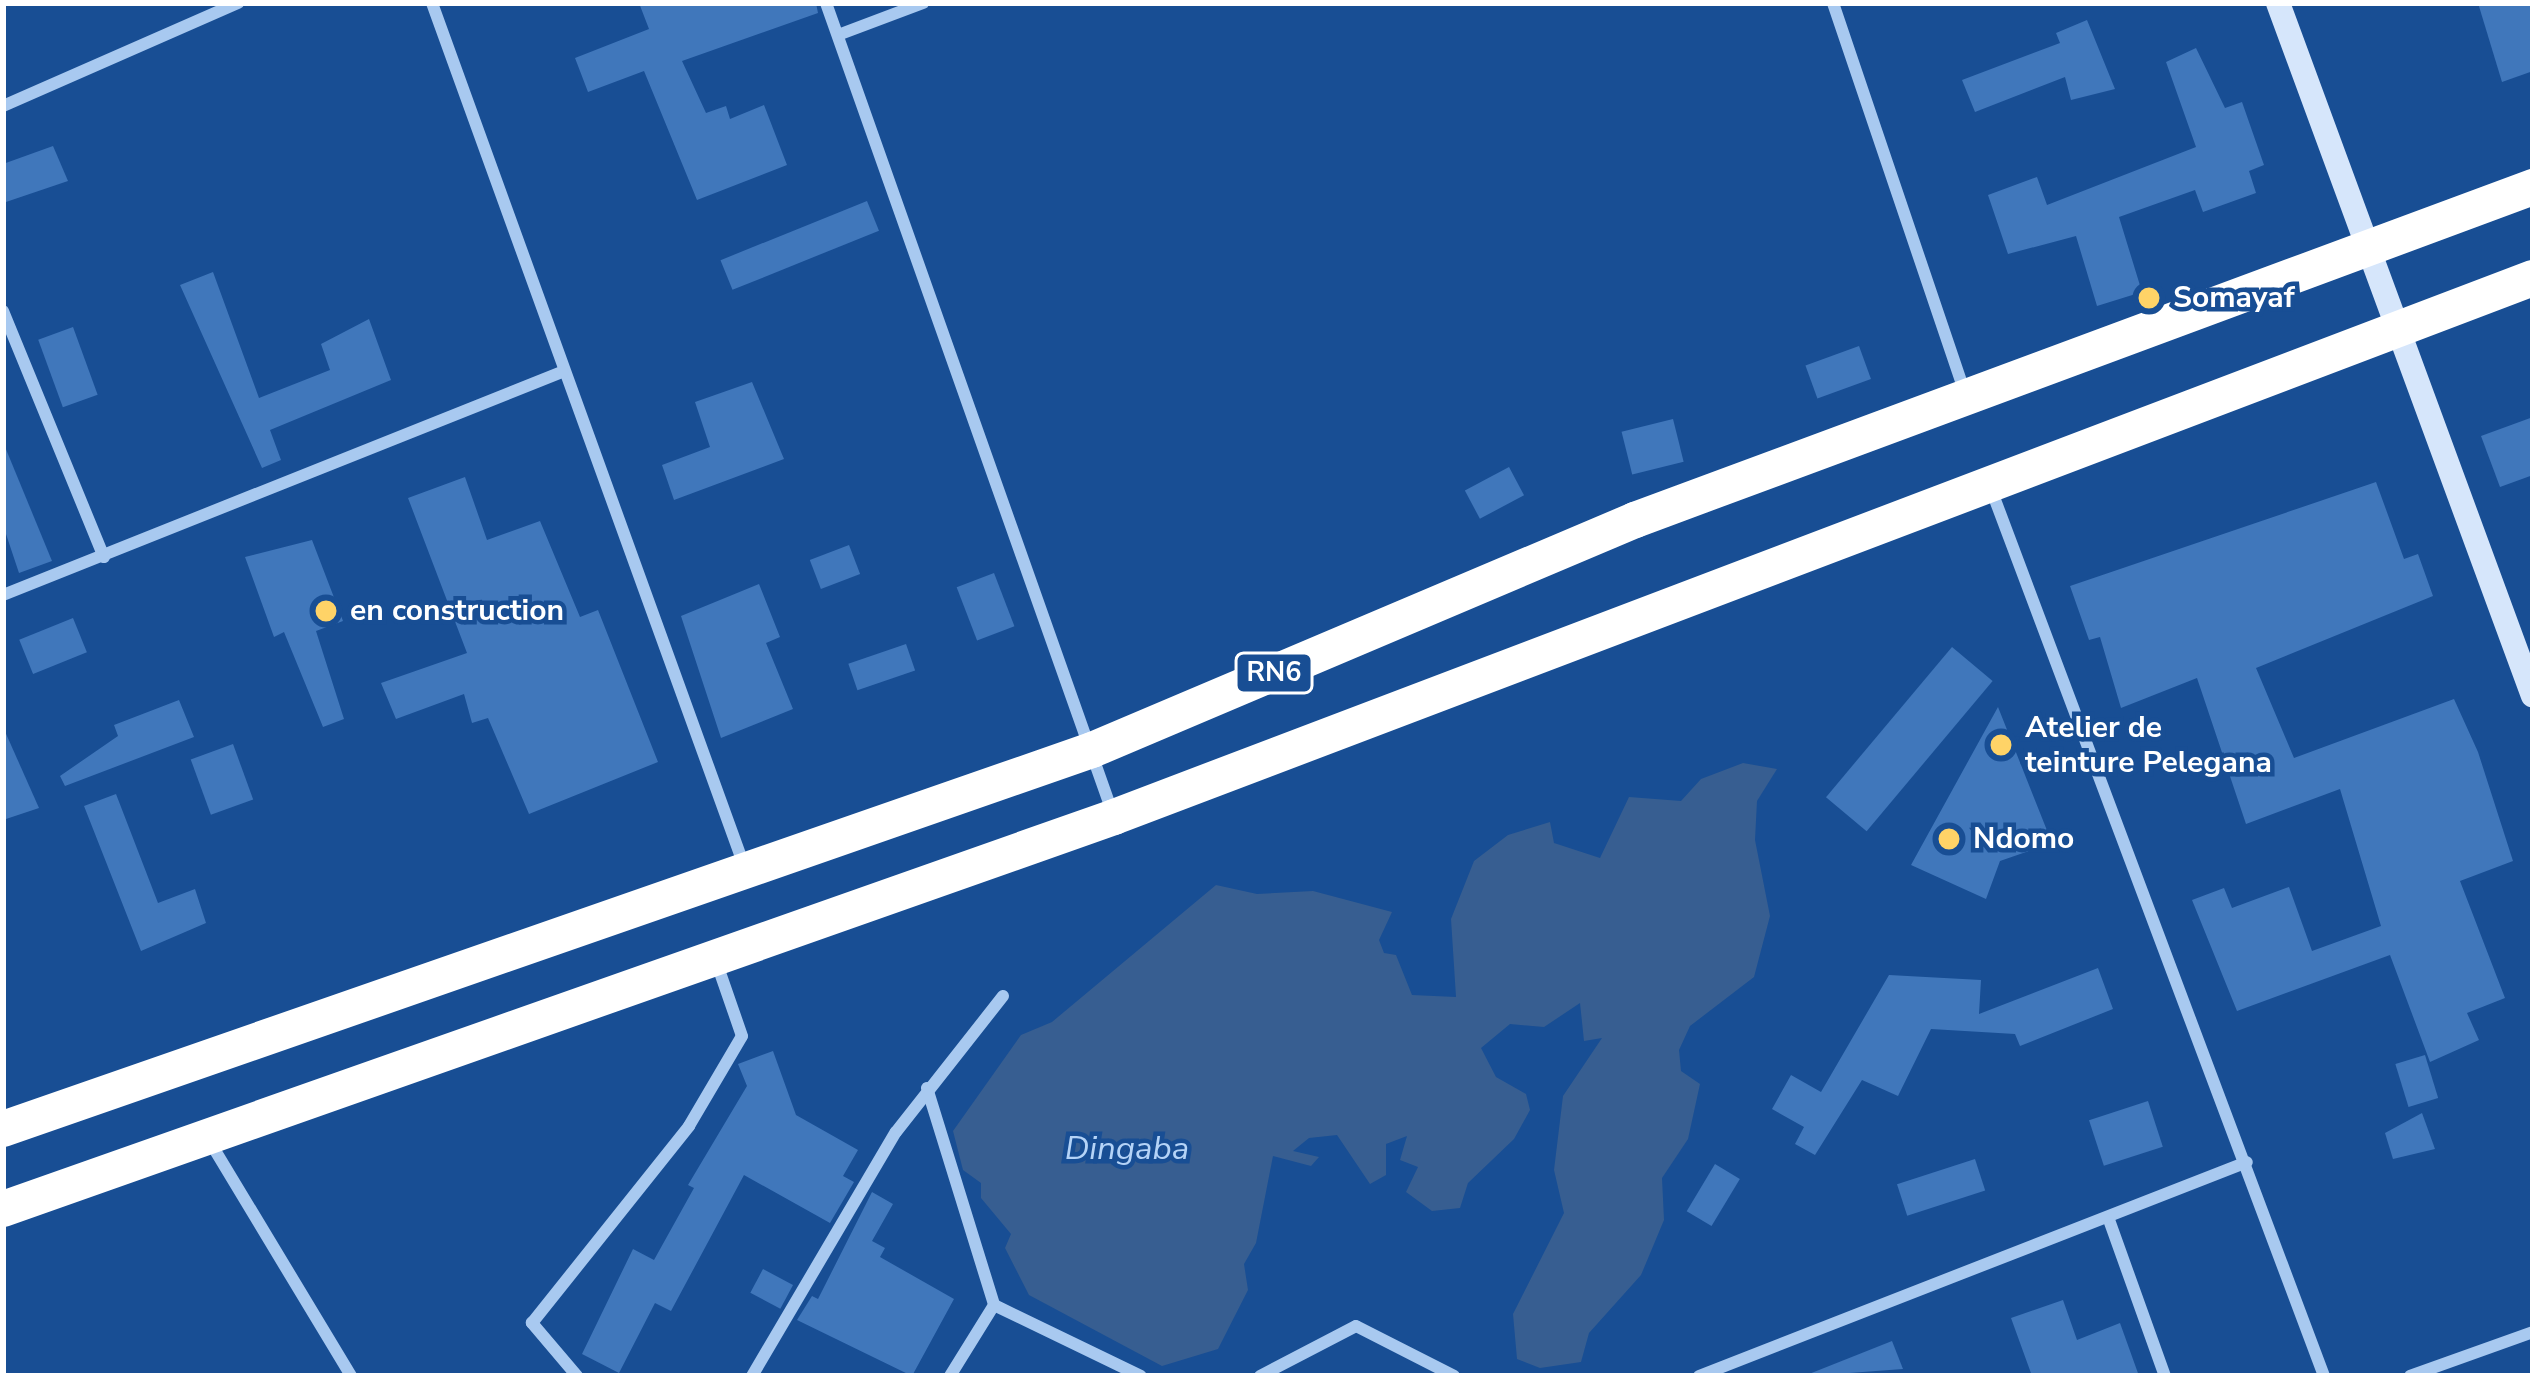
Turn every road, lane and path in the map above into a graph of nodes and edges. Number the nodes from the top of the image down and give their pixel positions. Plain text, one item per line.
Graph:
1 (238, 3) edge
2 (432, 3) edge
3 (826, 3) edge
4 (922, 3) edge
5 (1833, 3) edge
6 (2278, 3) edge
7 (838, 34) junction
8 (3, 106) edge
9 (2533, 187) edge
10 (2367, 248) junction
11 (2533, 278) edge
12 (3, 311) edge
13 (2392, 329) junction
14 (562, 372) junction
15 (1968, 403) junction
16 (1988, 482) junction
17 (104, 557) junction
18 (3, 595) edge
19 (2533, 697) edge
20 (1092, 750) junction
21 (1114, 817) junction
22 (747, 875) junction
23 (715, 957) junction
24 (1003, 996) dead end
25 (927, 1088) junction
26 (3, 1129) edge
27 (207, 1136) junction
28 (2247, 1162) junction
29 (3, 1210) edge
30 (2108, 1217) junction
31 (994, 1305) junction
32 (2533, 1332) edge
33 (351, 1376) edge
34 (578, 1376) edge
35 (752, 1376) edge
36 (950, 1376) edge
37 (1142, 1376) edge
38 (1260, 1376) edge
39 (1454, 1376) edge
40 (1700, 1376) edge
41 (2165, 1376) edge
42 (2324, 1376) edge
43 (2410, 1376) edge

1 - 8 street
2 - 14 street
3 - 7 street
4 - 7 street
5 - 15 street
6 - 10 street
7 - 20 street
9 - 10 highway, RN6
10 - 13 street
10 - 15 highway, RN6
11 - 13 highway, RN6
12 - 17 street
13 - 16 highway, RN6
13 - 19 street
14 - 17 street
14 - 22 street
15 - 20 highway, RN6
16 - 21 highway, RN6
16 - 28 street
17 - 18 street
20 - 21 street
20 - 22 highway, RN6
21 - 23 highway, RN6
22 - 26 highway, RN6
23 - 27 highway, RN6
23 - 34 street
24 - 25 street
25 - 31 street
25 - 35 street
27 - 29 highway, RN6
27 - 33 street
28 - 30 street
28 - 42 street
30 - 40 street
30 - 41 street
31 - 36 street
31 - 37 street
32 - 43 street
38 - 39 street

